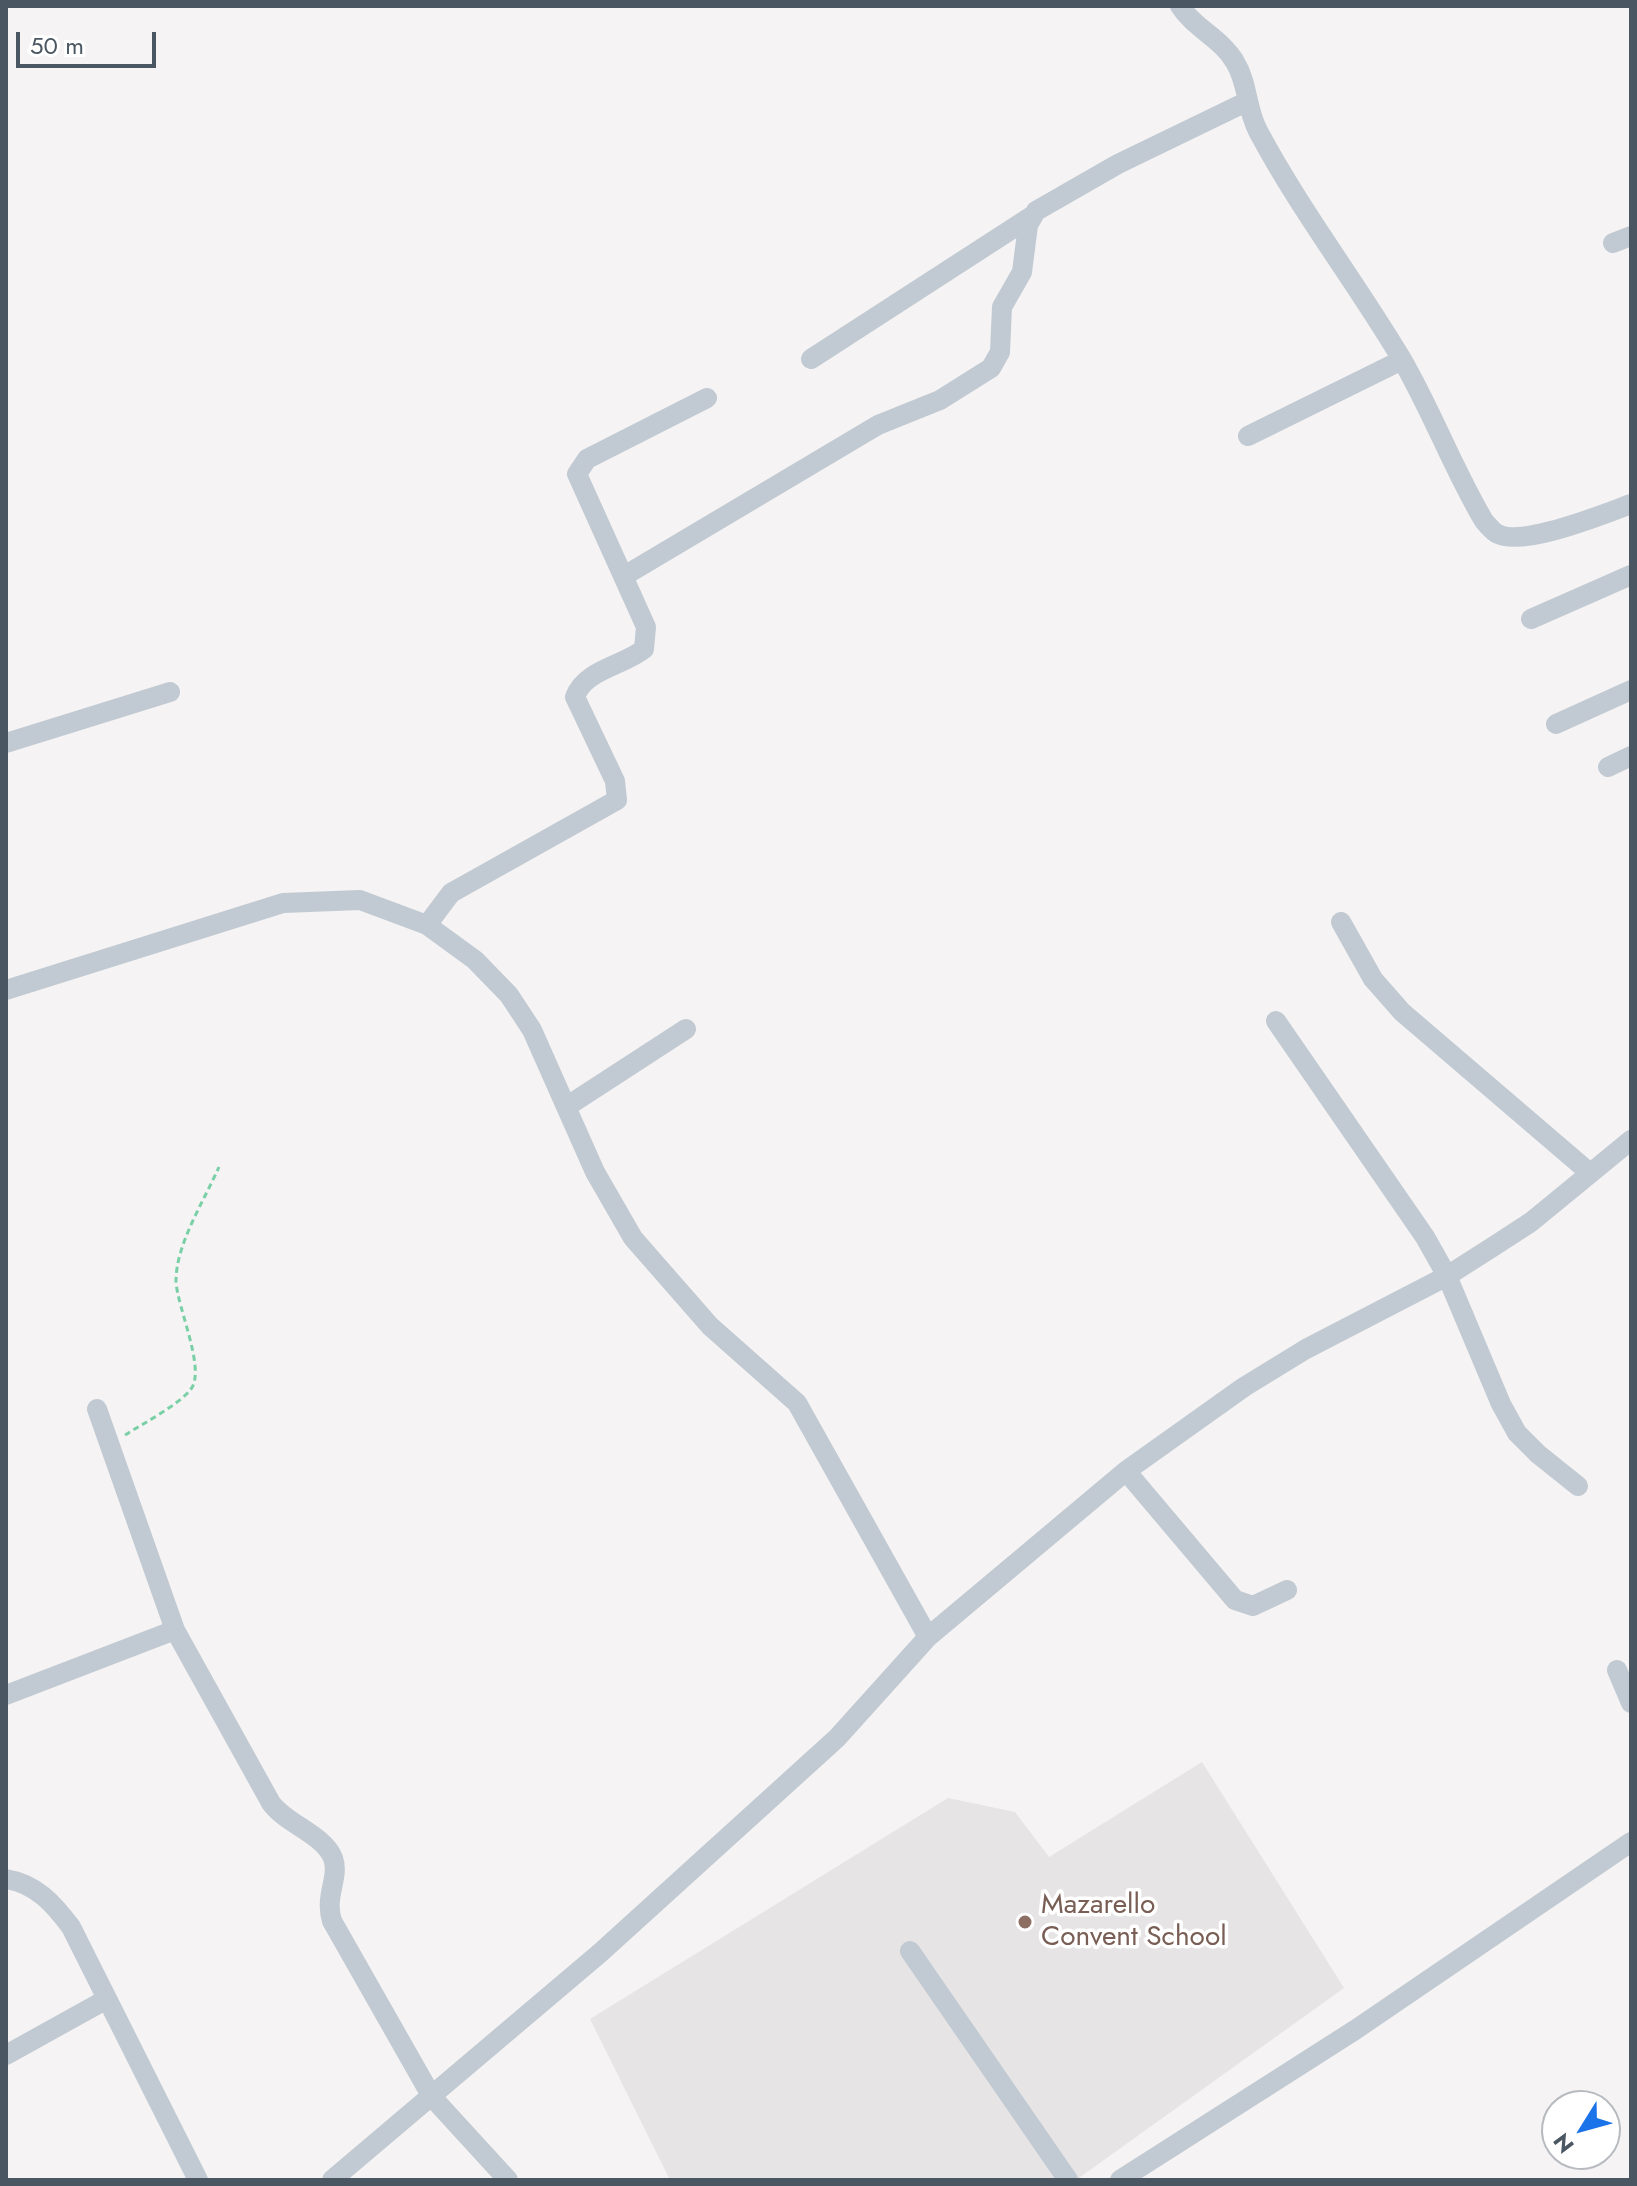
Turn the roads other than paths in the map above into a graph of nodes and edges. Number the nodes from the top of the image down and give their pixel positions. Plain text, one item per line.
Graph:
1 (1180, 6) edge
2 (1246, 102) junction
3 (1032, 216) junction
4 (811, 359) dead end
5 (1402, 360) junction
6 (707, 398) dead end
7 (1248, 436) dead end
8 (1631, 504) edge
9 (1631, 575) edge
10 (624, 576) junction
11 (1531, 619) dead end
12 (1631, 690) edge
13 (170, 692) dead end
14 (1556, 724) dead end
15 (6, 743) edge
16 (1631, 756) edge
17 (1608, 767) dead end
18 (1341, 922) dead end
19 (427, 925) junction
20 (7, 988) edge
21 (1276, 1021) dead end
22 (686, 1029) dead end
23 (566, 1107) junction
24 (1631, 1140) edge
25 (1590, 1173) junction
26 (1447, 1276) junction
27 (97, 1409) dead end
28 (1126, 1471) junction
29 (1578, 1486) dead end
30 (1287, 1590) dead end
31 (175, 1630) junction
32 (928, 1637) junction
33 (1617, 1670) dead end
34 (6, 1695) edge
35 (1631, 1703) edge
36 (1631, 1842) edge
37 (6, 1879) edge
38 (910, 1951) dead end
39 (107, 1999) junction
40 (6, 2055) edge
41 (432, 2097) junction
42 (198, 2180) edge
43 (332, 2180) edge
44 (508, 2180) edge
45 (1068, 2180) edge
46 (1120, 2180) edge

1 - 2 street
2 - 3 street
2 - 5 street
3 - 4 street
3 - 10 street
5 - 7 street
5 - 8 street
6 - 10 street
9 - 11 street
10 - 19 street
12 - 14 street
13 - 15 street
16 - 17 street
18 - 25 street
19 - 20 street
19 - 23 street
21 - 26 street
22 - 23 street
23 - 32 street
24 - 25 street
25 - 26 street
26 - 28 street
26 - 29 street
27 - 31 street
28 - 30 street
28 - 32 street
31 - 34 street
31 - 41 street
32 - 41 street
33 - 35 street
36 - 46 street
37 - 39 street
38 - 45 street
39 - 40 street
39 - 42 street
41 - 43 street
41 - 44 street

